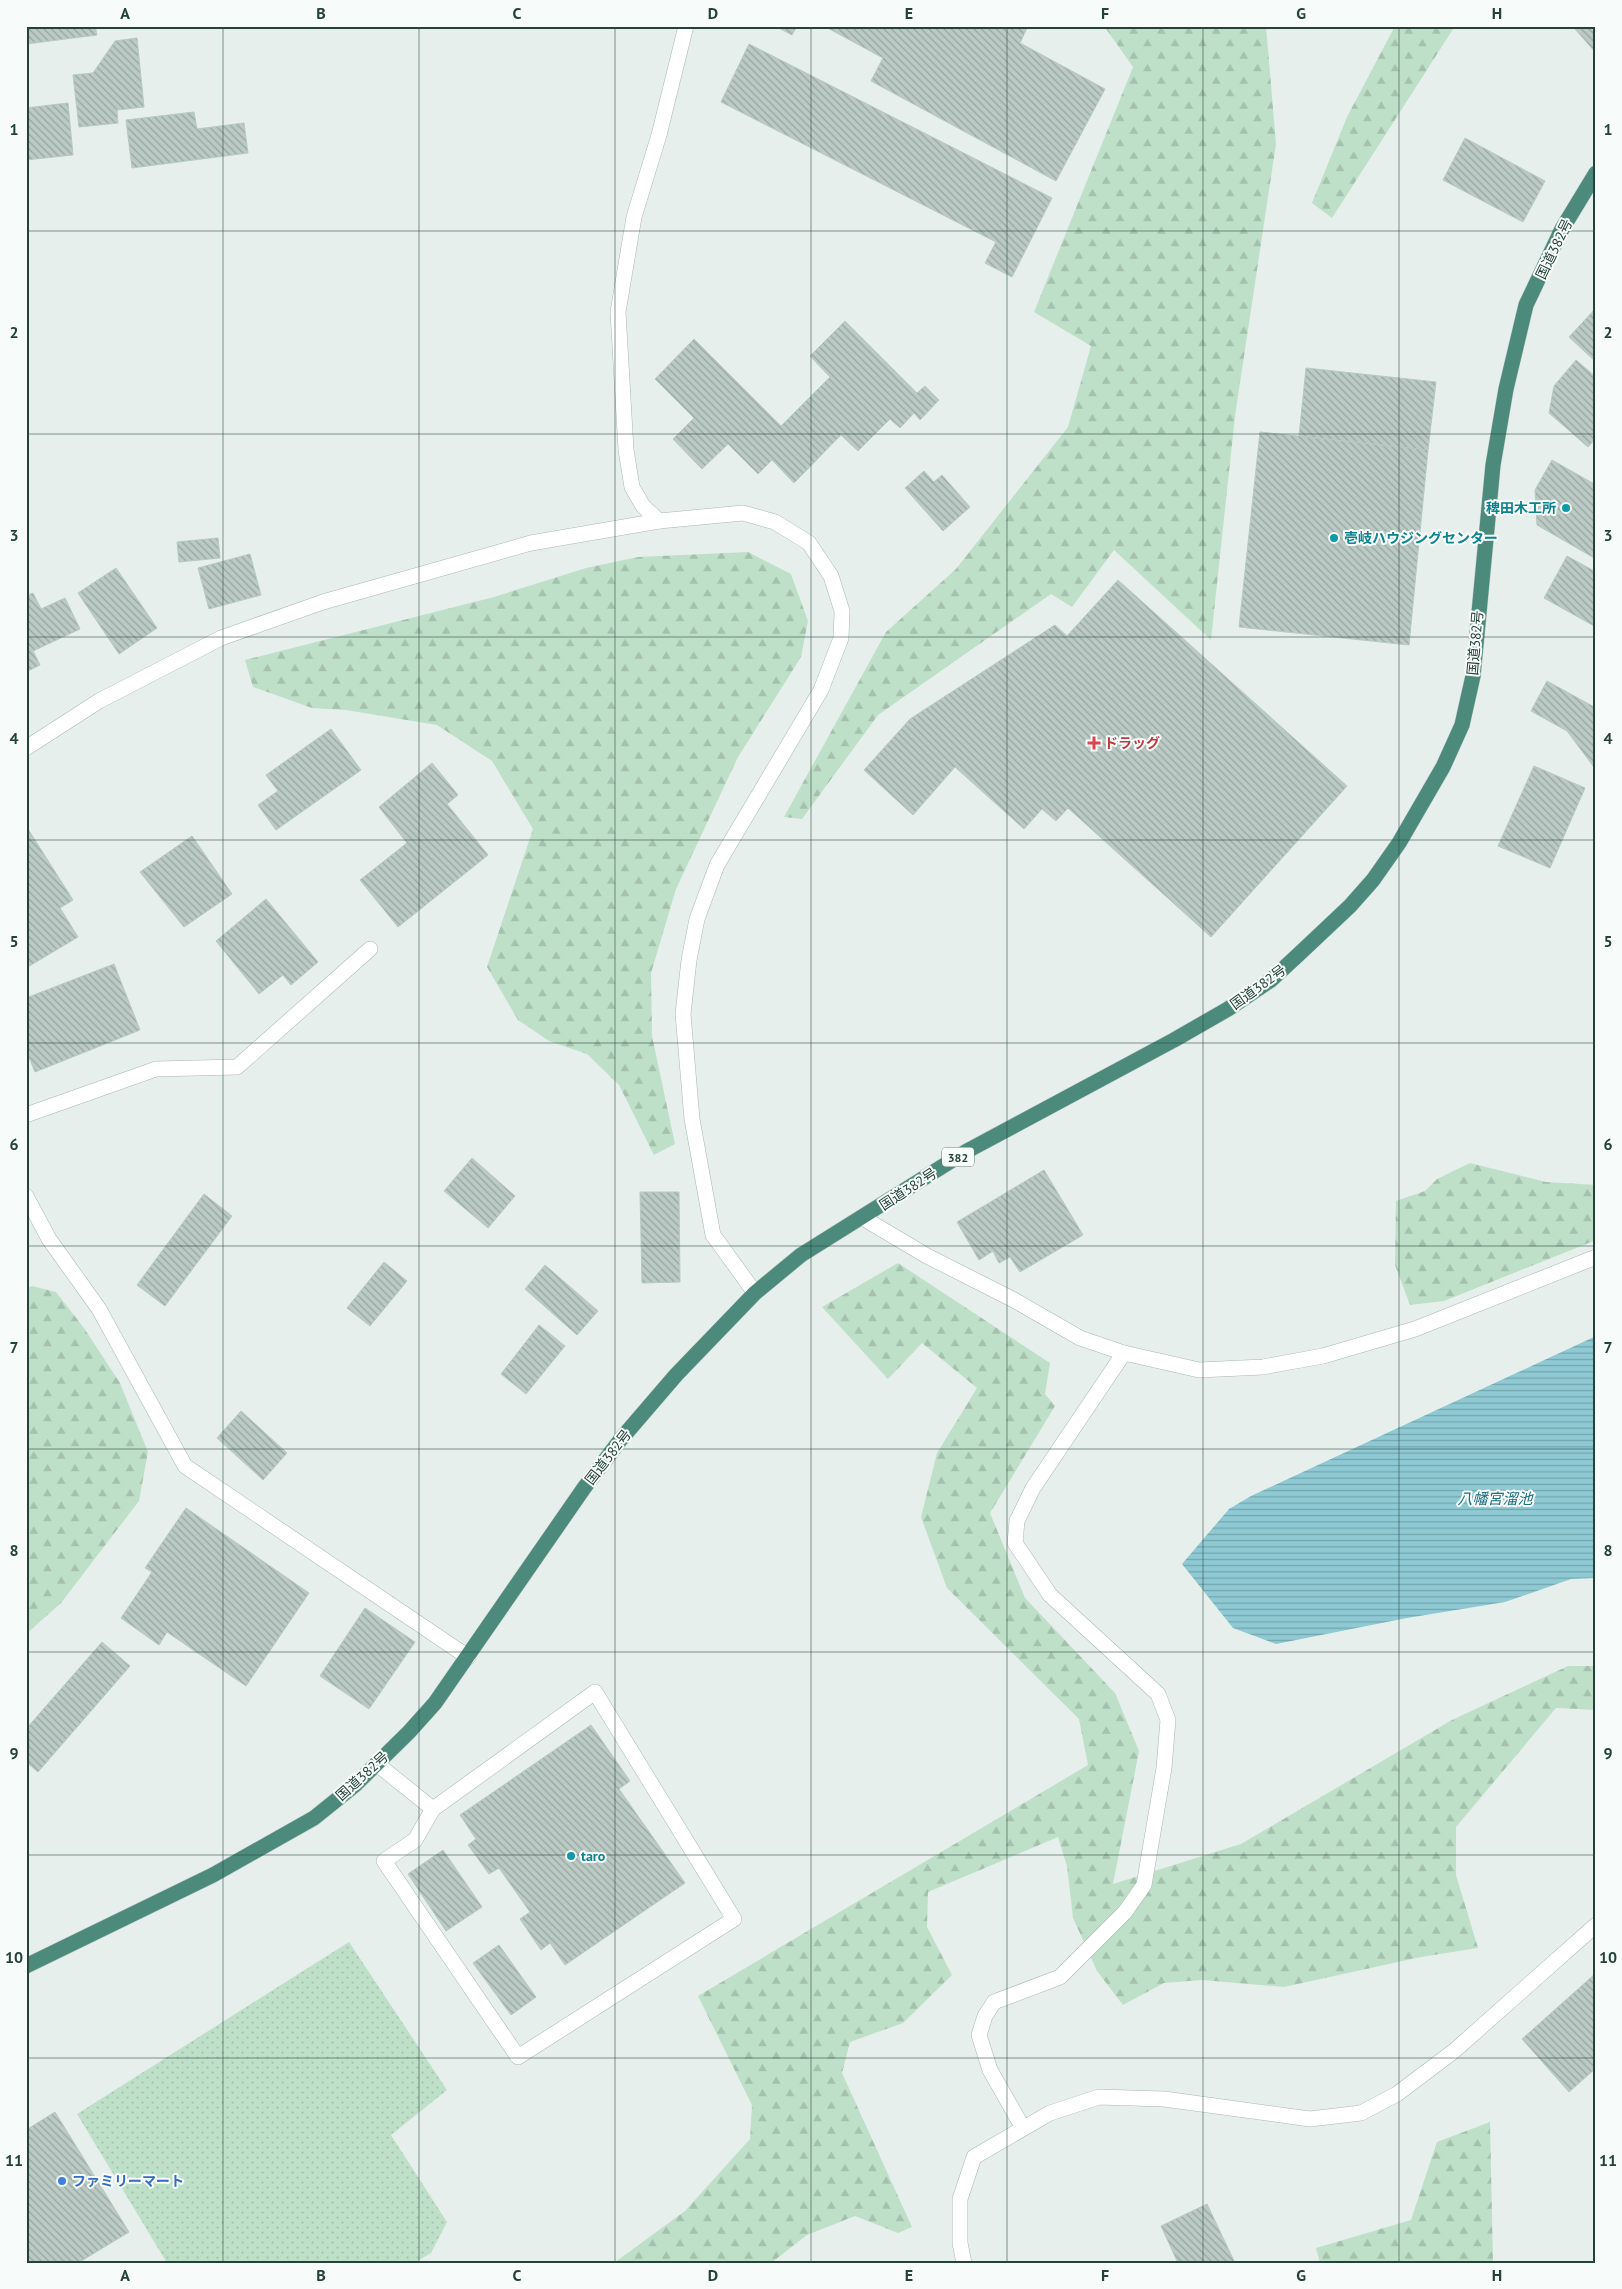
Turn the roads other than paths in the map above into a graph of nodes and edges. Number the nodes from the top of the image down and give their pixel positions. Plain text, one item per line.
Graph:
1 (686, 26) edge
2 (1596, 173) edge
3 (660, 520) junction
4 (26, 748) edge
5 (370, 949) dead end
6 (26, 1115) edge
7 (26, 1196) edge
8 (863, 1218) junction
9 (1596, 1257) edge
10 (755, 1293) junction
11 (1124, 1353) junction
12 (468, 1657) junction
13 (377, 1764) junction
14 (433, 1809) junction
15 (1596, 1924) edge
16 (26, 1966) edge
17 (1024, 2128) junction
18 (964, 2263) edge

1 - 3 street
2 - 8 highway, 国道382号 / 382
3 - 4 street
3 - 10 street
5 - 6 street
7 - 12 street
8 - 10 highway, 国道382号 / 382
8 - 11 street
9 - 11 street
10 - 12 highway, 国道382号 / 382
11 - 17 street
12 - 13 highway, 国道382号 / 382
13 - 14 street
13 - 16 highway, 国道382号 / 382
14 - 14 street
15 - 17 street
17 - 18 street

